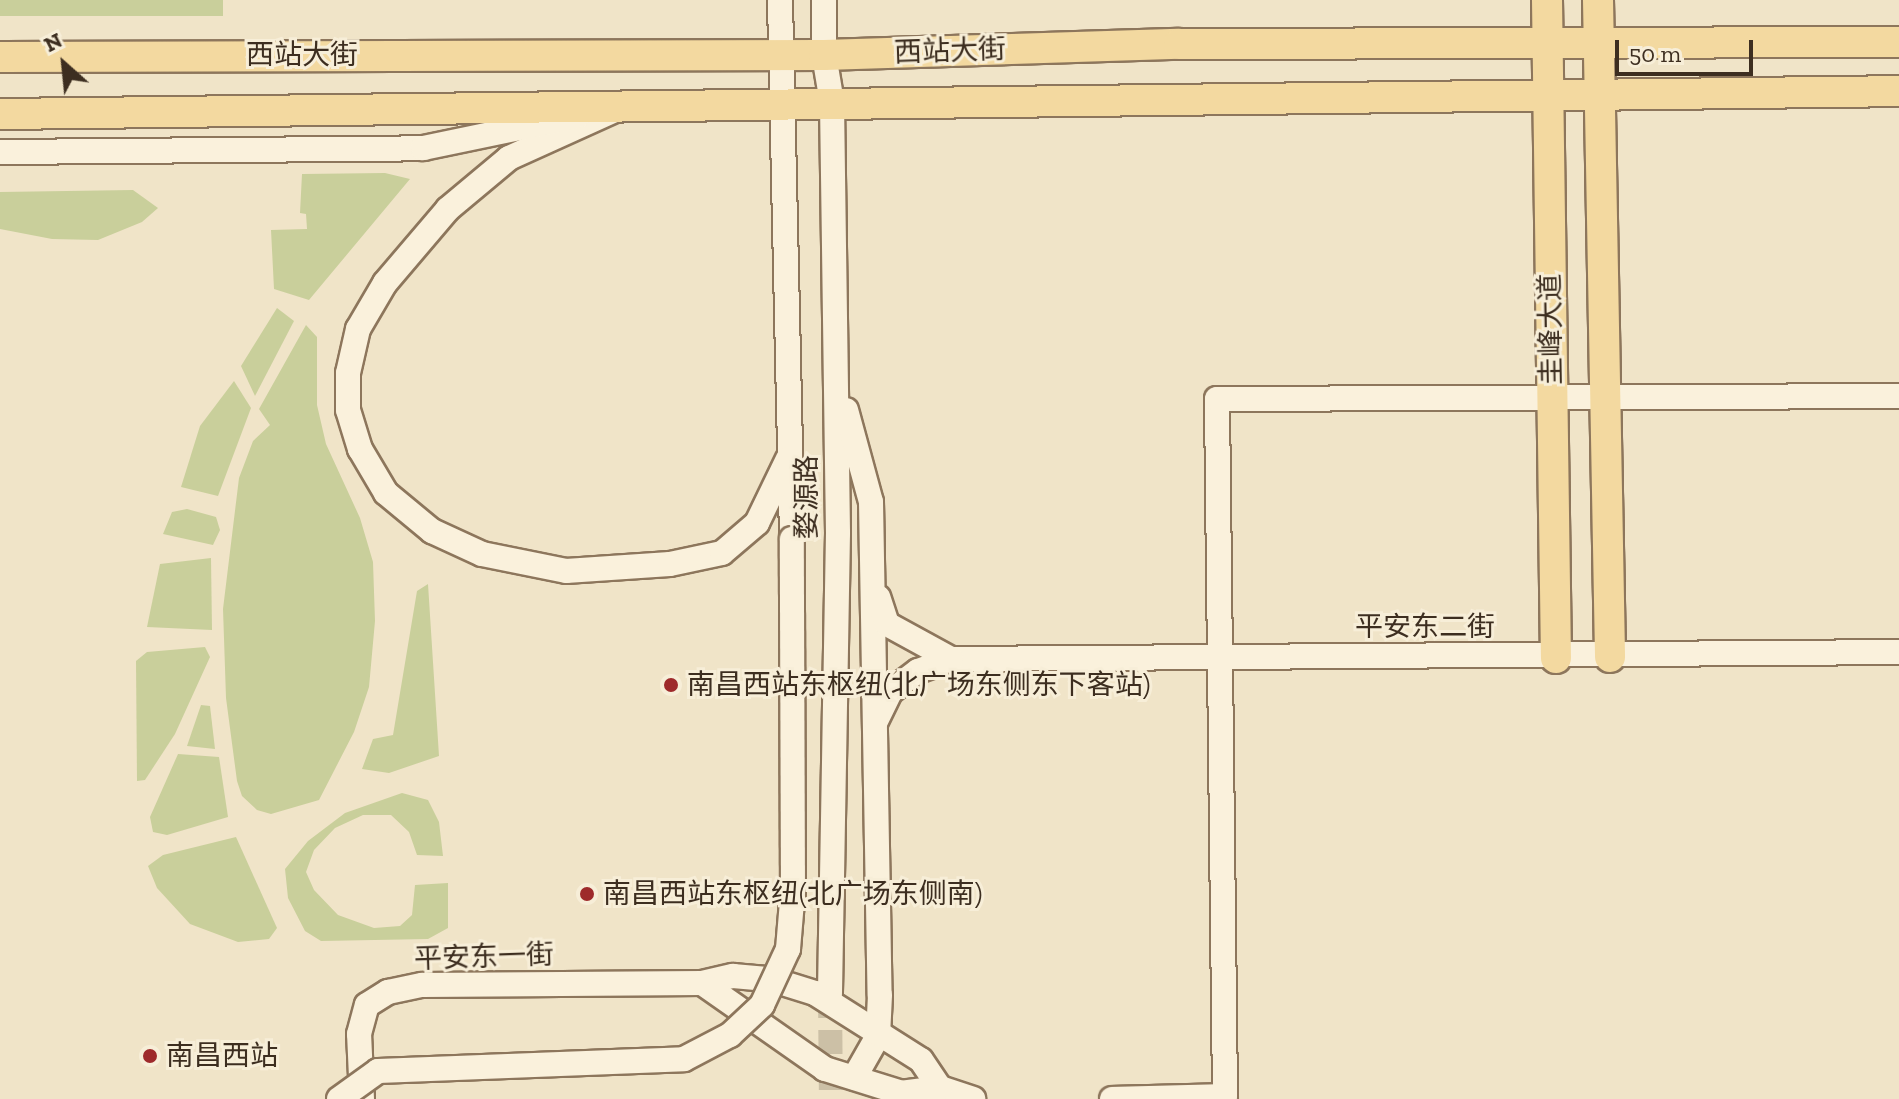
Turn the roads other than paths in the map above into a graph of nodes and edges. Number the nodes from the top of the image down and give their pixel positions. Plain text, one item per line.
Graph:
1 (780, 0) edge
2 (824, 0) edge
3 (1547, 0) edge
4 (1598, 0) edge
5 (1899, 42) edge
6 (1547, 44) junction
7 (1598, 45) junction
8 (781, 53) junction
9 (824, 55) junction
10 (0, 57) edge
11 (1597, 90) junction
12 (1548, 91) junction
13 (1899, 91) edge
14 (832, 103) junction
15 (782, 104) junction
16 (620, 108) junction
17 (0, 114) edge
18 (0, 152) edge
19 (837, 377) junction
20 (1899, 396) edge
21 (1552, 398) junction
22 (1604, 398) junction
23 (788, 459) junction
24 (872, 580) junction
25 (1899, 652) edge
26 (1222, 657) junction
27 (1610, 657) junction
28 (1556, 658) junction
29 (951, 659) junction
30 (874, 724) junction
31 (702, 983) junction
32 (830, 994) tunnel mouth
33 (878, 1036) junction
34 (854, 1078) junction
35 (940, 1088) junction
36 (339, 1099) edge
37 (362, 1099) edge
38 (973, 1099) edge
39 (1112, 1099) edge

1 - 8 street, 婺源路
2 - 9 street, 婺源路
3 - 6 main road, 圭峰大道
4 - 7 main road, 圭峰大道
5 - 7 main road, 西站大街
6 - 7 main road, 西站大街
6 - 9 main road, 西站大街
6 - 12 main road, 圭峰大道
7 - 11 main road, 圭峰大道
8 - 9 main road, 西站大街
8 - 10 main road, 西站大街
8 - 15 street, 婺源路
9 - 14 street, 婺源路
11 - 12 main road, 西站大街
11 - 13 main road, 西站大街
11 - 22 main road, 圭峰大道
12 - 14 main road, 西站大街
12 - 21 main road, 圭峰大道
14 - 15 main road, 西站大街
14 - 19 street, 婺源路
15 - 16 main road, 西站大街
15 - 23 street, 婺源路
16 - 17 main road, 西站大街
16 - 18 street
16 - 23 street
19 - 24 street
19 - 32 street, 婺源路
20 - 22 street
21 - 22 street
21 - 26 street
21 - 28 main road, 圭峰大道
22 - 27 main road, 圭峰大道
23 - 36 street, 婺源路, bridge
24 - 29 street
24 - 30 street
25 - 27 street, 平安东二街
26 - 28 street, 平安东二街
26 - 29 street, 平安东二街
26 - 39 street
27 - 28 street, 平安东二街
29 - 30 street
30 - 33 street
31 - 33 street, 平安东一街
31 - 34 street
31 - 37 street, 平安东一街
33 - 34 street
33 - 35 street, 平安东一街
34 - 35 street
35 - 38 street

